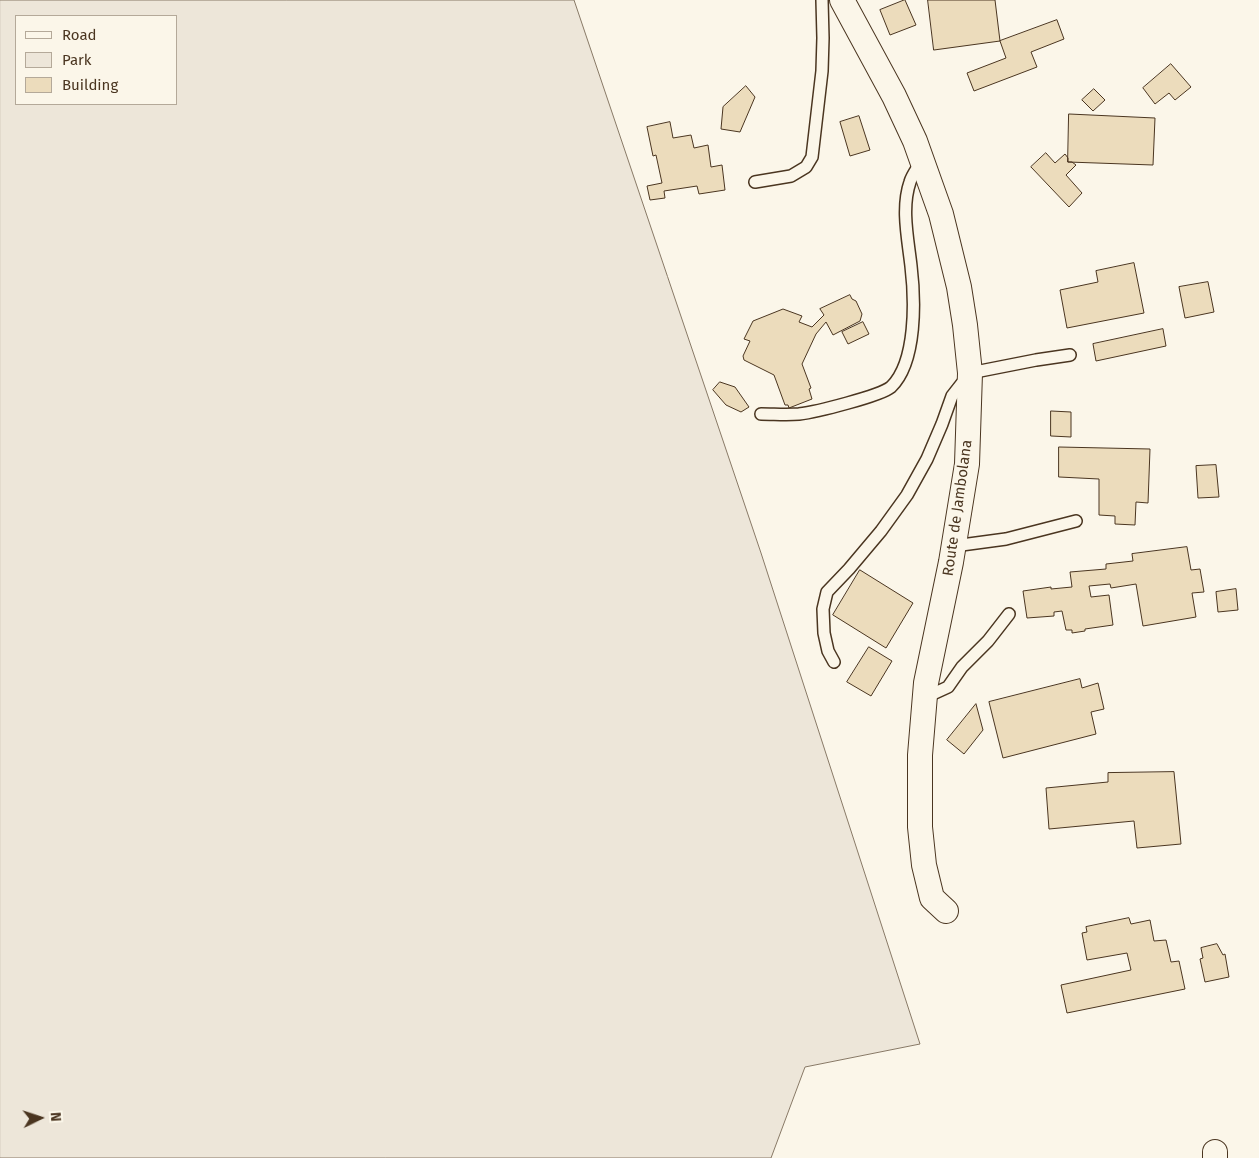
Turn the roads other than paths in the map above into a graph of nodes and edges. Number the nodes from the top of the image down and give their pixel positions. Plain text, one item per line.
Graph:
1 (822, 0) edge
2 (842, 0) edge
3 (922, 161) junction
4 (755, 182) dead end
5 (1070, 355) dead end
6 (970, 373) junction
7 (761, 414) dead end
8 (1076, 521) dead end
9 (954, 546) junction
10 (1009, 614) dead end
11 (834, 662) dead end
12 (924, 698) junction
13 (946, 911) dead end

1 - 4 lane
2 - 3 street, Route de Jambolana
3 - 6 street, Route de Jambolana
3 - 7 lane
5 - 6 lane
6 - 9 street, Route de Jambolana
6 - 11 lane
8 - 9 lane
9 - 12 street, Route de Jambolana
10 - 12 lane
12 - 13 street, Route de Jambolana

